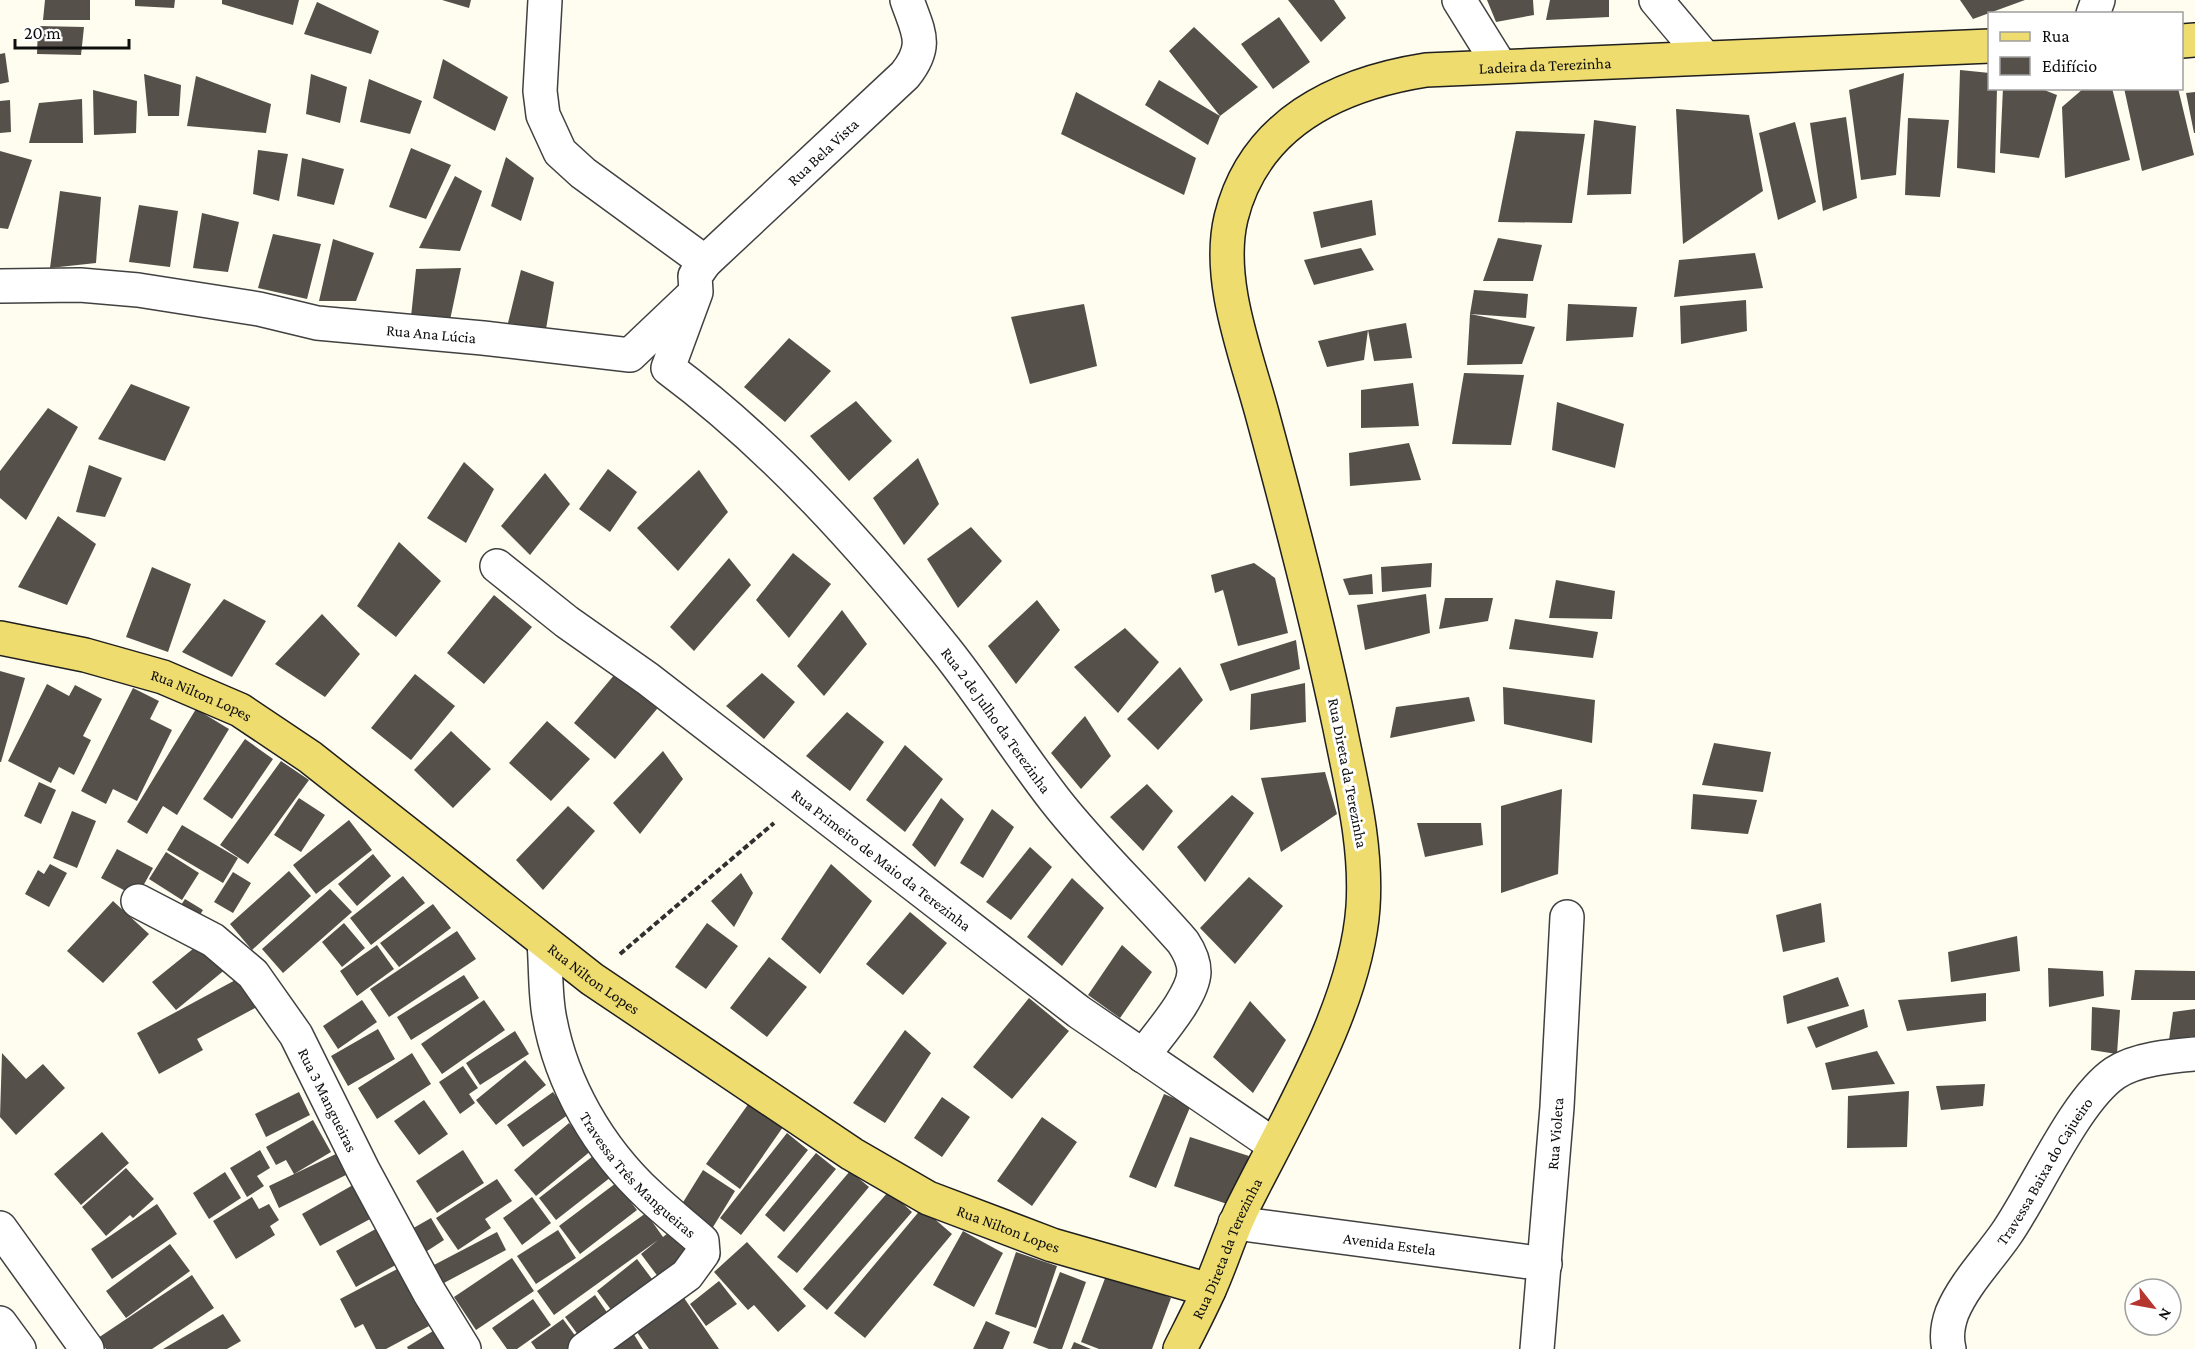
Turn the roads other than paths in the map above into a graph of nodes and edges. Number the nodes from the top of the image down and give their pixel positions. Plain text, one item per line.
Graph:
1 (545, 0) edge
2 (907, 0) edge
3 (1459, 0) edge
4 (1656, 0) edge
5 (1988, 46) edge
6 (1704, 57) junction
7 (1500, 66) junction
8 (701, 277) junction
9 (1227, 281) joint
10 (0, 286) edge
11 (497, 566) dead end
12 (0, 638) edge
13 (138, 901) dead end
14 (1567, 917) dead end
15 (544, 942) junction
16 (2195, 1054) edge
17 (1143, 1056) junction
18 (1274, 1145) junction
19 (1235, 1223) junction
20 (0, 1228) edge
21 (1545, 1263) junction
22 (1209, 1290) junction
23 (0, 1323) edge
24 (18, 1349) edge
25 (87, 1349) edge
26 (464, 1349) edge
27 (585, 1349) edge
28 (1180, 1349) edge
29 (1537, 1349) edge
30 (1949, 1349) edge

1 - 8 street
2 - 8 street, Rua Bela Vista
3 - 7 street
4 - 6 street
5 - 6 main road, Ladeira da Terezinha
6 - 7 main road, Ladeira da Terezinha
7 - 9 main road, Ladeira da Terezinha
8 - 10 street, Rua Ana Lúcia
8 - 17 street, Rua 2 de Julho da Terezinha
9 - 18 main road, Rua Direta da Terezinha
11 - 17 street, Rua Primeiro de Maio da Terezinha
12 - 15 main road, Rua Nilton Lopes
13 - 26 street, Rua 3 Mangueiras
14 - 21 street, Rua Violeta
15 - 22 main road, Rua Nilton Lopes
15 - 27 street, Travessa Três Mangueiras
16 - 30 street, Travessa Baixa do Cajueiro
17 - 18 street, Rua Primeiro de Maio da Terezinha
18 - 19 main road, Rua Direta da Terezinha
19 - 21 street, Avenida Estela
19 - 22 main road, Rua Direta da Terezinha
20 - 25 street
21 - 29 street, Rua Violeta
22 - 28 main road, Rua Direta da Terezinha
23 - 24 street

